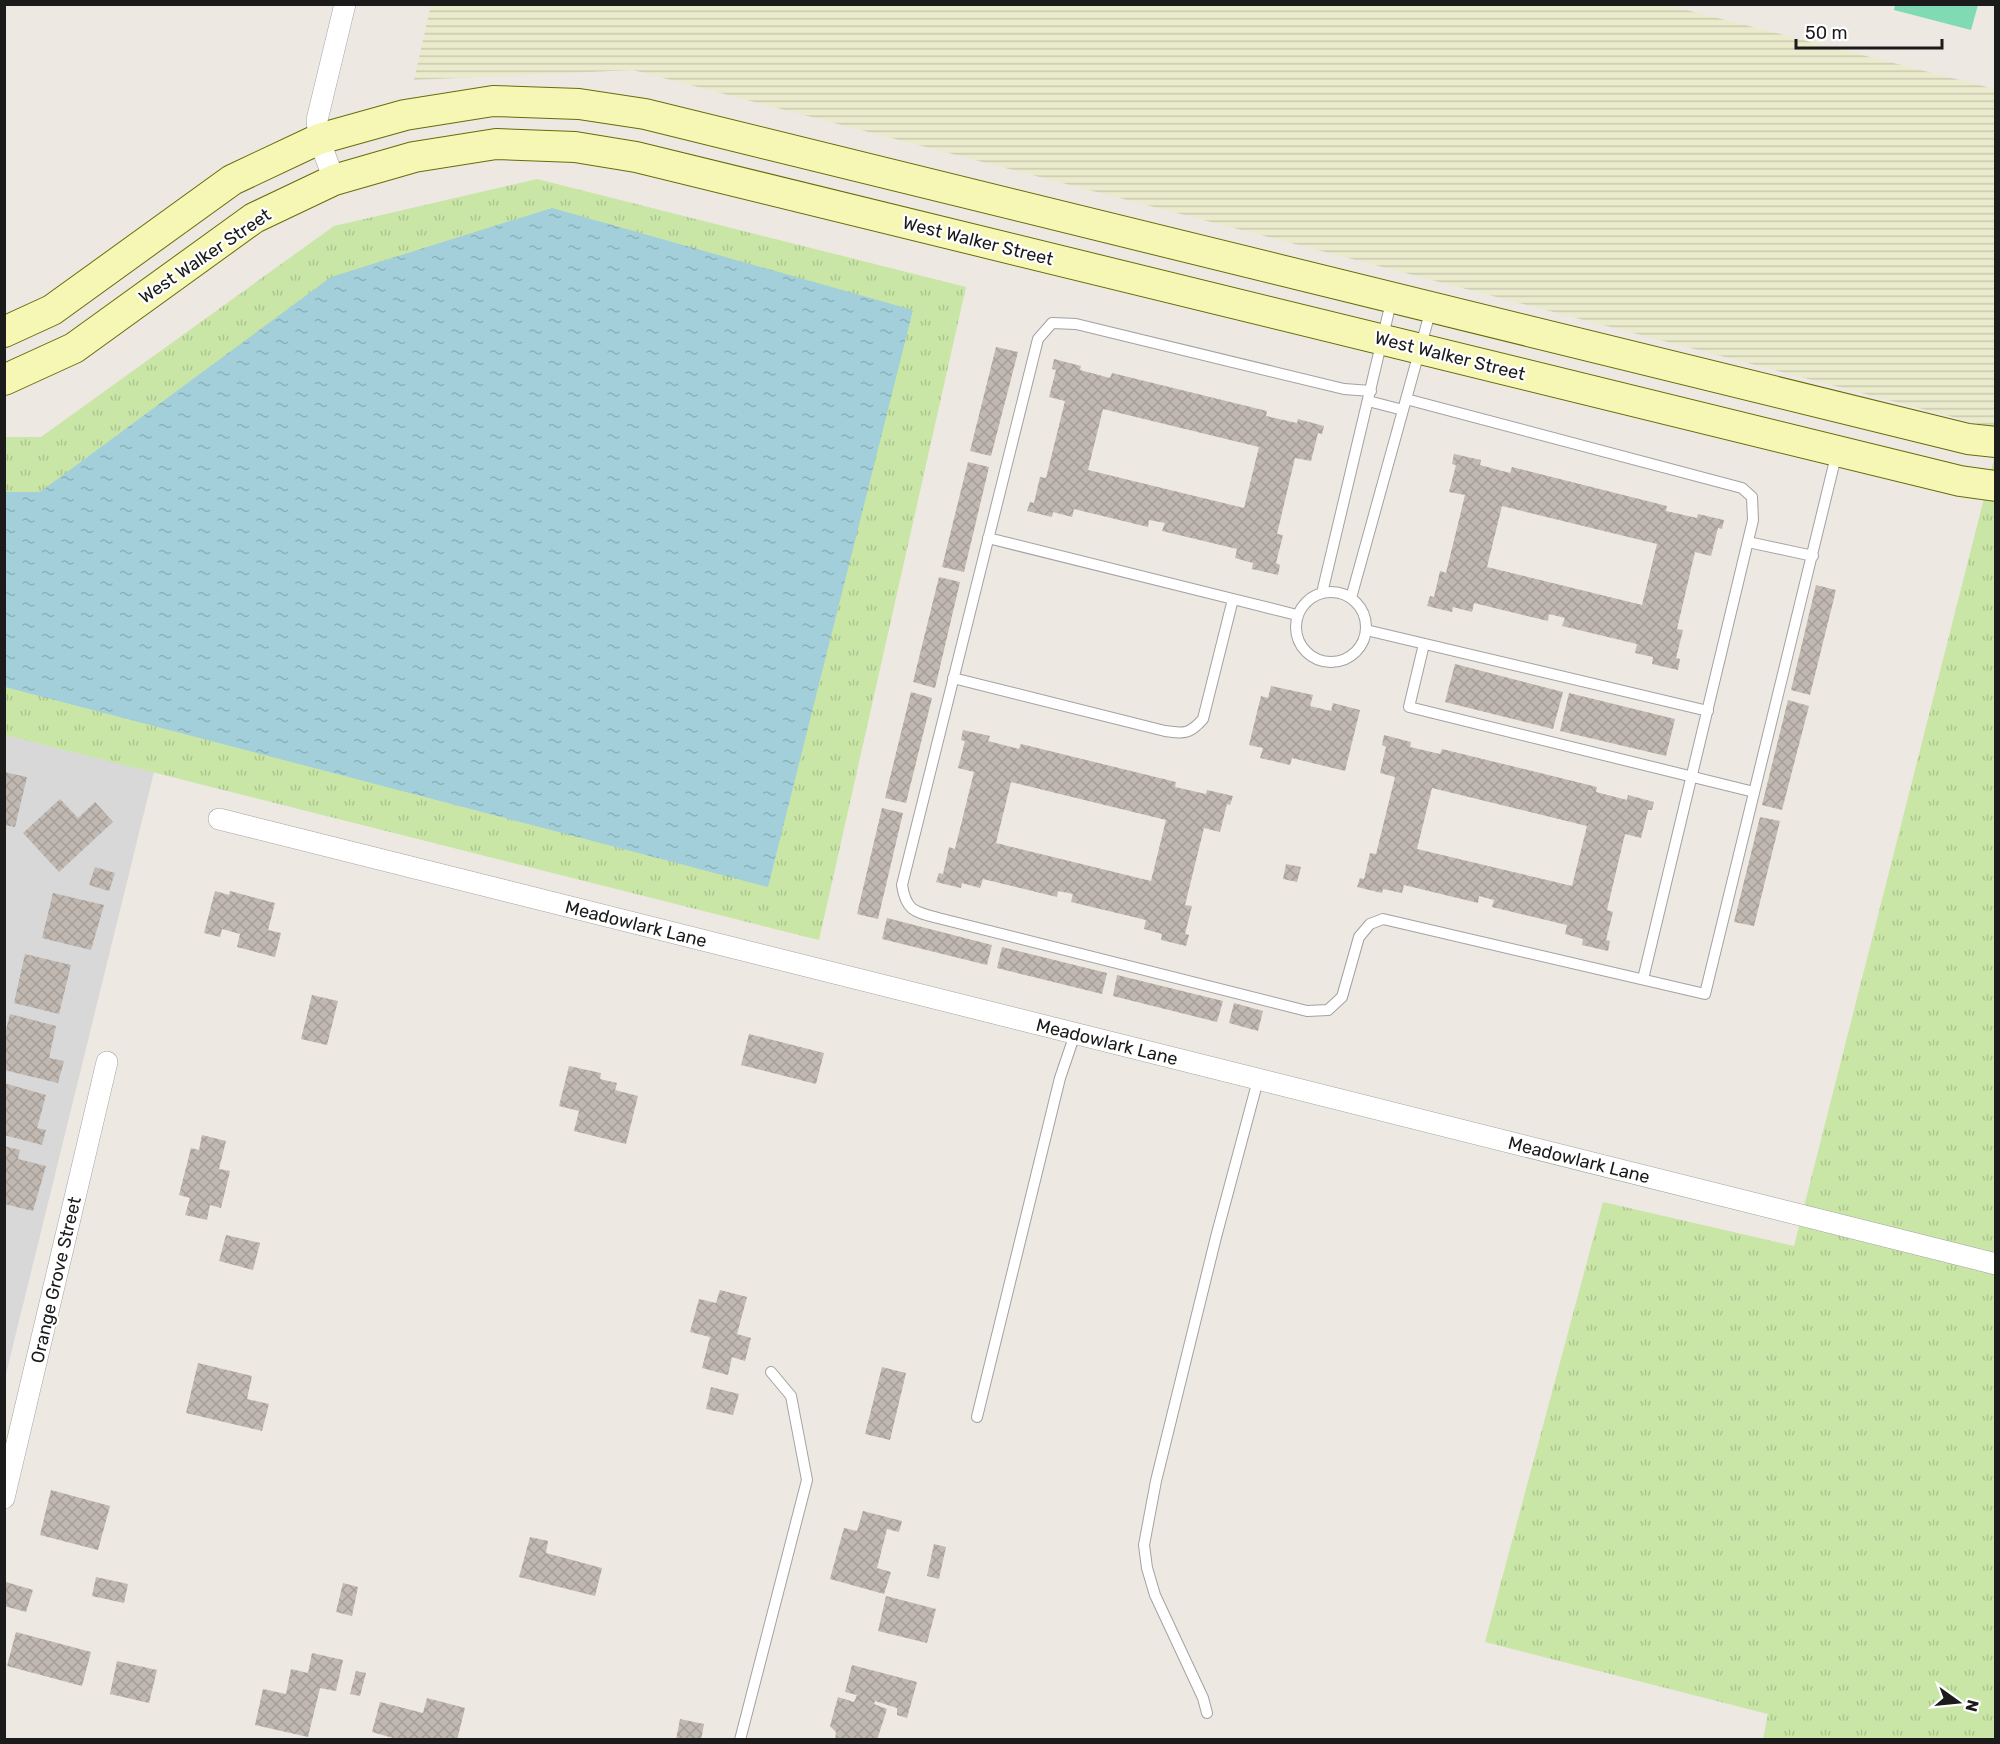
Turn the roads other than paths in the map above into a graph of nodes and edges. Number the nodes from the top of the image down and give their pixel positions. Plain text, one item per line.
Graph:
1 (345, 4) edge
2 (320, 139) junction
3 (334, 180) junction
4 (1392, 298) junction
5 (1432, 308) junction
6 (4, 332) edge
7 (1383, 340) junction
8 (1420, 349) junction
9 (4, 380) edge
10 (1370, 396) junction
11 (1405, 404) junction
12 (1995, 442) edge
13 (1838, 452) junction
14 (1995, 486) edge
15 (988, 538) junction
16 (1748, 542) junction
17 (1813, 556) junction
18 (1322, 592) junction
19 (1352, 598) junction
20 (1233, 599) junction
21 (1297, 615) junction
22 (1366, 630) junction
23 (1424, 644) junction
24 (953, 678) junction
25 (1708, 711) junction
26 (1692, 777) junction
27 (1754, 792) junction
28 (219, 819) dead end
29 (1643, 979) junction
30 (1076, 1034) junction
31 (107, 1062) dead end
32 (1258, 1080) junction
33 (1995, 1264) edge
34 (771, 1372) dead end
35 (977, 1417) dead end
36 (4, 1498) edge
37 (1207, 1713) dead end
38 (740, 1740) edge

1 - 2 street
2 - 3 street
2 - 4 street
2 - 6 street
3 - 7 street, West Walker Street
3 - 9 street, West Walker Street
4 - 5 street
4 - 7 lane
5 - 8 lane
5 - 12 street
7 - 8 street, West Walker Street
7 - 10 lane
8 - 11 lane
8 - 13 street, West Walker Street
10 - 11 lane
10 - 15 lane
10 - 18 lane
11 - 16 lane
11 - 19 lane
13 - 14 street, West Walker Street
13 - 17 lane
15 - 20 lane
15 - 24 lane
16 - 17 lane
16 - 25 lane
17 - 27 lane
18 - 19 lane
18 - 21 lane
19 - 22 lane
20 - 21 lane
20 - 24 lane
21 - 22 lane
22 - 23 lane
23 - 25 lane
23 - 26 lane
24 - 29 lane
25 - 26 lane
26 - 27 lane
26 - 29 lane
27 - 29 lane
28 - 30 street, Meadowlark Lane
30 - 32 street, Meadowlark Lane
30 - 35 lane
31 - 36 street, Orange Grove Street
32 - 33 street, Meadowlark Lane
32 - 37 lane
34 - 38 lane

